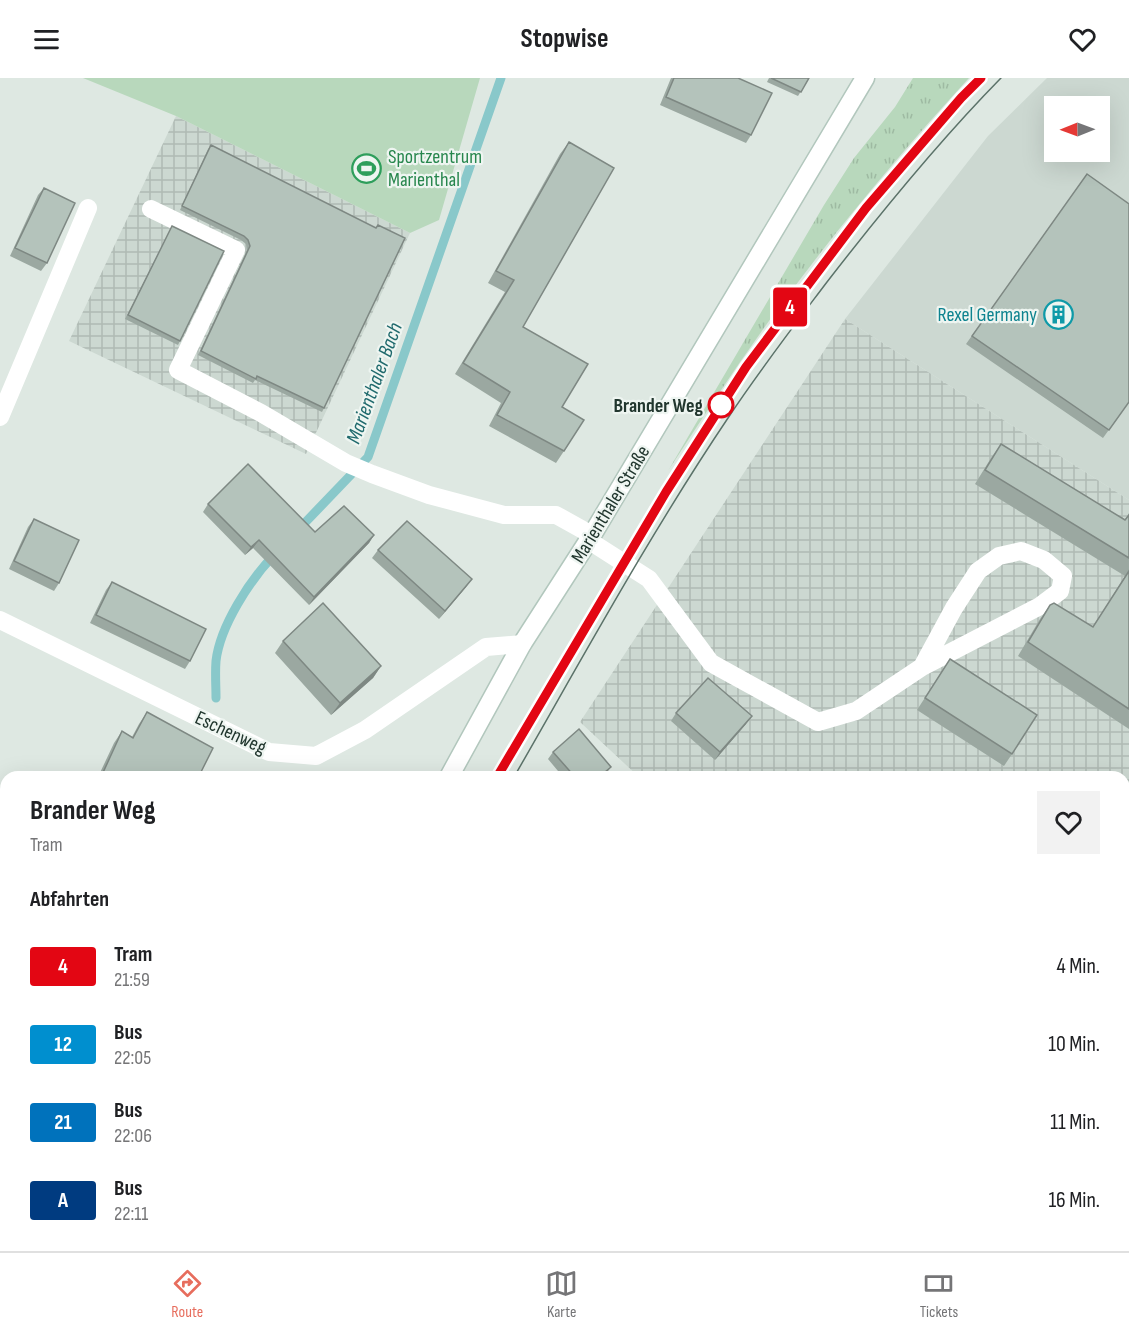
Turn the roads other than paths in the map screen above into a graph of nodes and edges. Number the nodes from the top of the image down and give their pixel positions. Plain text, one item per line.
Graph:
1 (865, 78) edge
2 (88, 208) dead end
3 (151, 208) dead end
4 (0, 417) edge
5 (590, 538) junction
6 (0, 620) edge
7 (522, 644) junction
8 (922, 667) junction
9 (451, 771) edge

1 - 5 main road, Marienthaler Straße
2 - 4 main road
3 - 5 main road
5 - 7 main road, Marienthaler Straße
5 - 8 main road
6 - 7 main road, Eschenweg
7 - 9 main road, Marienthaler Straße
8 - 8 main road

